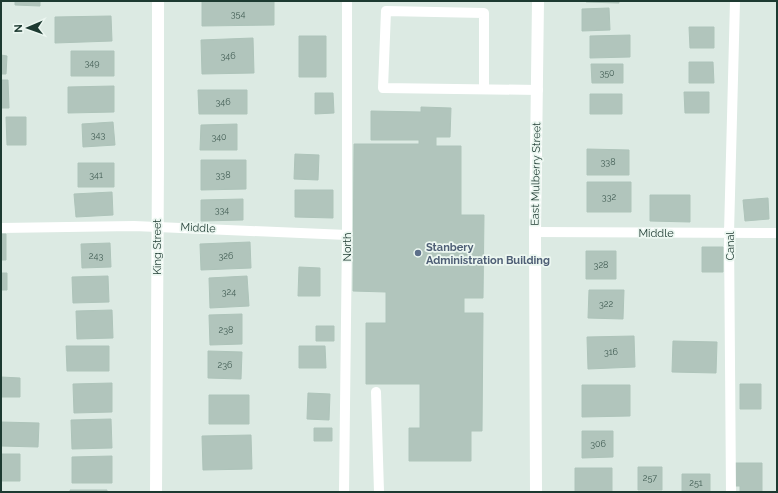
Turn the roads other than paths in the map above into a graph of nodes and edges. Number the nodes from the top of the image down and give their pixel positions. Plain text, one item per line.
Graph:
1 (158, 1) edge
2 (347, 1) edge
3 (538, 1) edge
4 (735, 1) edge
5 (484, 89) junction
6 (538, 90) junction
7 (157, 227) junction
8 (1, 228) edge
9 (535, 232) junction
10 (729, 233) junction
11 (777, 234) edge
12 (347, 235) junction
13 (376, 392) dead end
14 (156, 492) edge
15 (344, 492) edge
16 (379, 492) edge
17 (536, 492) edge
18 (731, 492) edge

1 - 7 street, King Street
2 - 12 lane, North
3 - 6 street, East Mulberry Street
4 - 10 lane, Canal
5 - 5 lane
5 - 6 lane
6 - 9 street, East Mulberry Street
7 - 8 lane, Middle
7 - 12 lane, Middle
7 - 14 street, King Street
9 - 10 lane, Middle
9 - 17 street, East Mulberry Street
10 - 11 lane, Middle
10 - 18 lane, Canal
12 - 15 lane, North
13 - 16 lane

